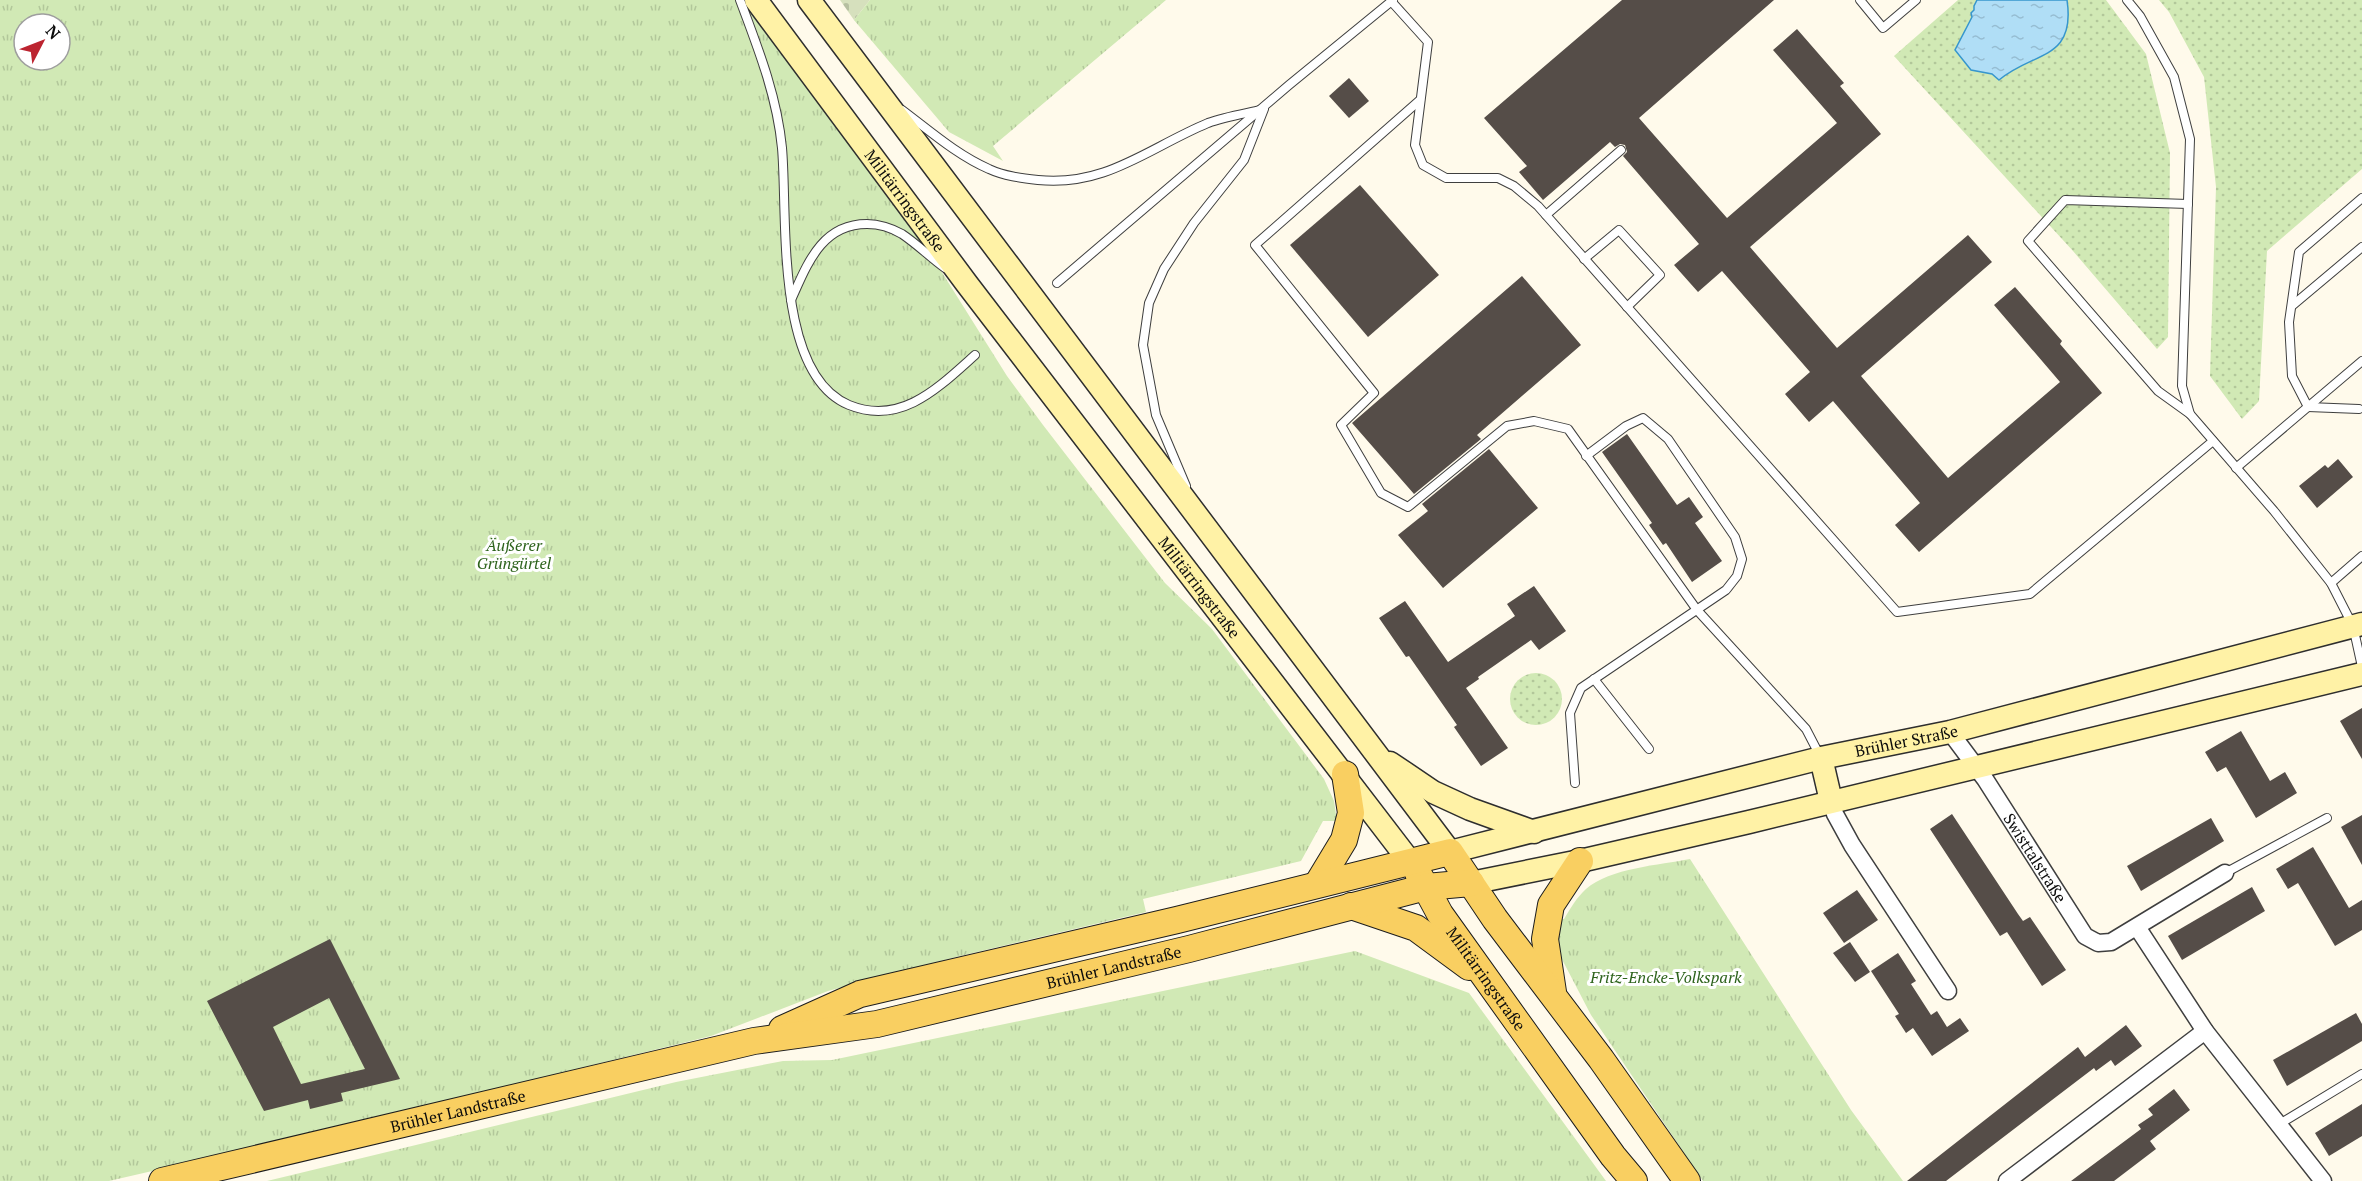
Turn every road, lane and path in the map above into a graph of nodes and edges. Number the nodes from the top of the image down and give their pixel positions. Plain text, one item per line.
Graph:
1 (740, 0) edge
2 (756, 0) edge
3 (809, 0) edge
4 (1860, 0) edge
5 (1916, 0) edge
6 (2127, 0) edge
7 (1392, 1) edge
8 (874, 89) junction
9 (1420, 100) junction
10 (1264, 109) junction
11 (1621, 150) dead end
12 (2362, 198) edge
13 (2188, 204) junction
14 (1546, 215) junction
15 (2362, 247) edge
16 (1584, 259) junction
17 (966, 284) junction
18 (1057, 284) dead end
19 (791, 301) junction
20 (2293, 305) junction
21 (1627, 308) junction
22 (975, 355) dead end
23 (2362, 361) edge
24 (2308, 407) junction
25 (2359, 409) dead end
26 (2190, 414) junction
27 (2213, 441) junction
28 (1586, 456) junction
29 (2236, 468) junction
30 (1197, 514) junction
31 (2362, 556) edge
32 (2331, 583) junction
33 (1697, 610) junction
34 (2358, 625) edge
35 (2362, 667) edge
36 (2362, 674) edge
37 (1594, 679) junction
38 (1950, 732) junction
39 (1649, 748) dead end
40 (1374, 753) junction
41 (1821, 758) junction
42 (1976, 767) junction
43 (1345, 774) junction
44 (1575, 783) dead end
45 (1831, 801) junction
46 (2327, 818) dead end
47 (1534, 832) junction
48 (1450, 852) junction
49 (1580, 861) junction
50 (1412, 863) junction
51 (2225, 873) joint
52 (1318, 883) junction
53 (1471, 883) junction
54 (1426, 887) junction
55 (1351, 906) junction
56 (2137, 927) junction
57 (1488, 981) junction
58 (1948, 991) dead end
59 (1553, 995) junction
60 (2205, 1031) junction
61 (754, 1041) junction
62 (2362, 1074) edge
63 (2277, 1125) junction
64 (162, 1181) edge
65 (1635, 1181) edge
66 (1687, 1181) edge
67 (2007, 1181) edge
68 (2323, 1181) edge

1 - 19 lane
2 - 17 main road, Militärringstraße
3 - 8 main road
4 - 5 lane
6 - 13 lane
7 - 9 lane
7 - 10 lane
8 - 10 lane
8 - 30 main road
9 - 14 lane
9 - 28 lane
10 - 18 lane
10 - 30 lane
11 - 14 lane
12 - 20 lane
13 - 26 lane
13 - 26 lane
14 - 16 lane
15 - 20 lane
16 - 21 lane
16 - 21 lane
17 - 19 lane
17 - 43 main road, Militärringstraße
19 - 22 lane
20 - 24 lane
21 - 27 lane
23 - 24 lane
24 - 25 lane
24 - 29 lane
26 - 27 lane
27 - 29 lane
28 - 33 lane
28 - 33 lane
29 - 32 lane
30 - 40 main road
31 - 32 lane
32 - 34 lane
33 - 37 lane
33 - 41 lane
34 - 35 lane
34 - 38 main road, Brühler Straße
36 - 42 main road
37 - 39 lane
37 - 44 lane
38 - 41 main road, Brühler Straße
38 - 42 street, Swisttalstraße
40 - 47 main road
40 - 48 main road
41 - 45 main road
41 - 47 main road, Brühler Straße
42 - 45 main road
42 - 56 street, Swisttalstraße
43 - 50 main road, Militärringstraße
43 - 52 main road
45 - 49 main road
45 - 58 street
46 - 51 lane, Swisttalstraße
47 - 48 main road, Brühler Straße
48 - 50 main road, Brühler Landstraße
48 - 53 main road
49 - 53 main road
49 - 59 main road
50 - 52 main road, Brühler Landstraße
50 - 54 main road, Militärringstraße
51 - 56 street, Swisttalstraße
52 - 61 main road, Brühler Landstraße
53 - 54 main road, Brühler Landstraße
53 - 59 main road
54 - 55 main road, Brühler Landstraße
54 - 57 main road, Militärringstraße
55 - 57 main road
55 - 61 main road, Brühler Landstraße
56 - 60 street
57 - 65 main road, Militärringstraße
59 - 66 main road
60 - 63 street
60 - 67 street
61 - 64 main road, Brühler Landstraße
62 - 63 lane
63 - 68 street

